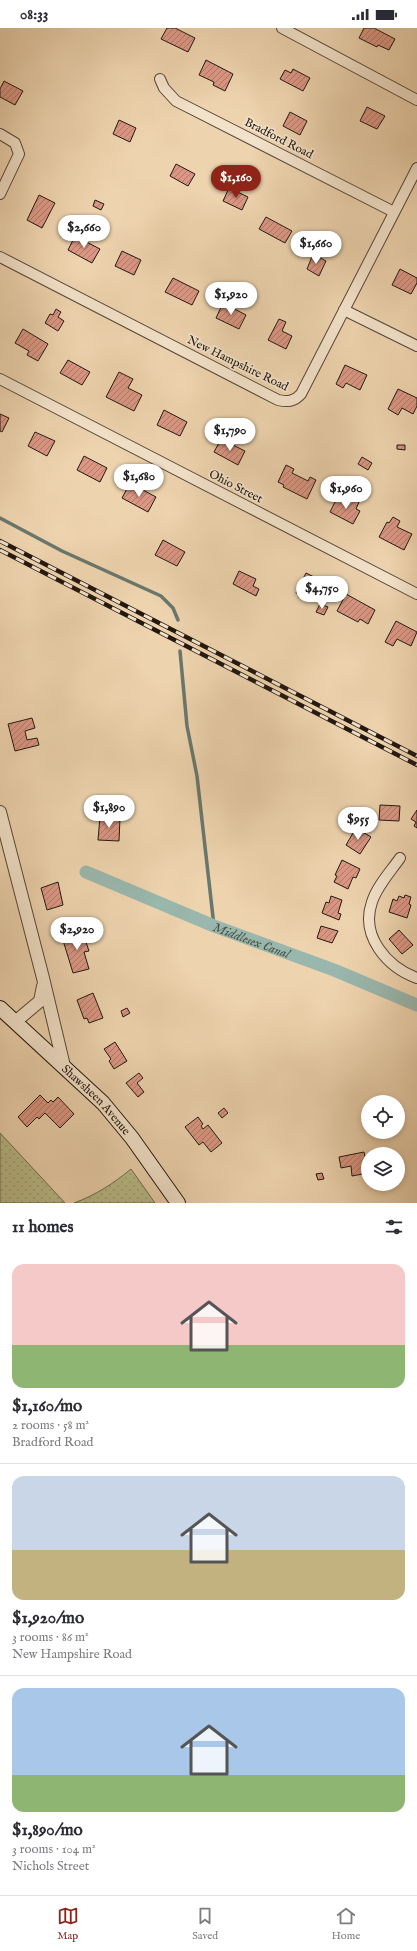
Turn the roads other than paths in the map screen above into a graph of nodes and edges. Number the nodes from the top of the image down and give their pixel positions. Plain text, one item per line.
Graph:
1 (282, 28) edge
2 (160, 79) dead end
3 (417, 100) edge
4 (0, 134) edge
5 (417, 168) edge
6 (0, 194) edge
7 (394, 212) junction
8 (0, 257) edge
9 (344, 310) junction
10 (417, 346) edge
11 (0, 379) edge
12 (417, 594) edge
13 (0, 812) edge
14 (400, 858) dead end
15 (43, 978) junction
16 (417, 978) edge
17 (0, 1008) edge
18 (15, 1022) junction
19 (64, 1066) junction
20 (178, 1203) edge

1 - 3 street
2 - 7 street, Bradford Road
4 - 6 street
5 - 7 street, New Hampshire Road
7 - 9 street, New Hampshire Road
8 - 9 street, New Hampshire Road
9 - 10 street
11 - 12 street, Ohio Street
13 - 15 street
14 - 16 street
15 - 18 street
15 - 19 street
17 - 18 main road, Shawsheen Avenue
18 - 19 main road, Shawsheen Avenue
19 - 20 main road, Shawsheen Avenue

